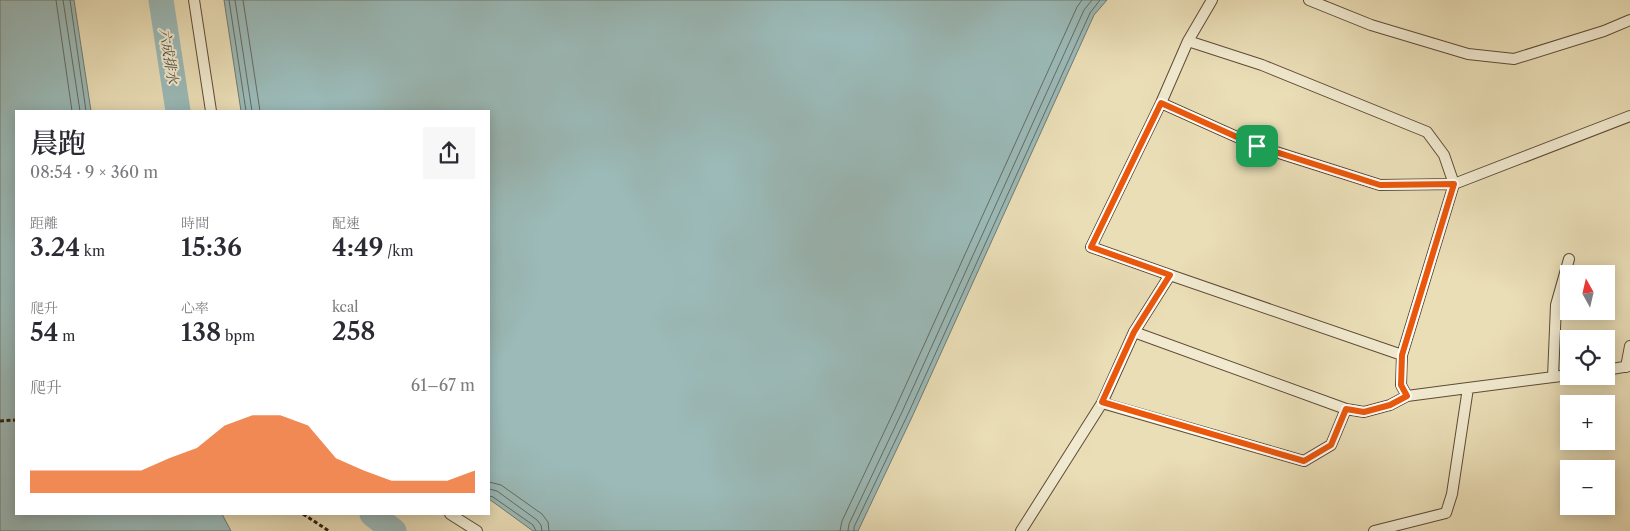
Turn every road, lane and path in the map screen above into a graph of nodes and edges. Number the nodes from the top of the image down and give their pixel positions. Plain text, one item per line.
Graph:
1 (194, 0) edge
2 (1212, 0) edge
3 (1309, 0) edge
4 (1630, 20) edge
5 (1188, 41) junction
6 (1161, 103) junction
7 (211, 110) edge
8 (1630, 116) edge
9 (1454, 184) junction
10 (1570, 259) dead end
11 (1170, 275) junction
12 (1134, 332) junction
13 (1630, 346) edge
14 (1402, 355) junction
15 (1628, 367) edge
16 (1615, 369) edge
17 (1560, 376) edge
18 (1554, 377) junction
19 (1468, 388) junction
20 (1407, 396) junction
21 (1102, 402) junction
22 (1346, 409) junction
23 (0, 420) edge
24 (15, 420) edge
25 (305, 515) edge
26 (452, 515) edge
27 (329, 531) edge
28 (477, 531) edge
29 (1021, 531) edge
30 (1374, 531) edge

1 - 7 lane
2 - 5 lane
3 - 4 lane
5 - 6 lane
5 - 9 lane
6 - 9 lane
6 - 11 lane
8 - 9 lane
9 - 14 lane
10 - 18 lane
11 - 12 lane
11 - 14 lane
12 - 21 lane
12 - 22 lane
13 - 15 lane
14 - 20 lane
15 - 16 lane
17 - 18 lane
18 - 19 lane
19 - 20 lane
19 - 30 lane
20 - 22 lane
21 - 22 lane
21 - 29 lane
23 - 24 path
25 - 27 path
26 - 28 lane

